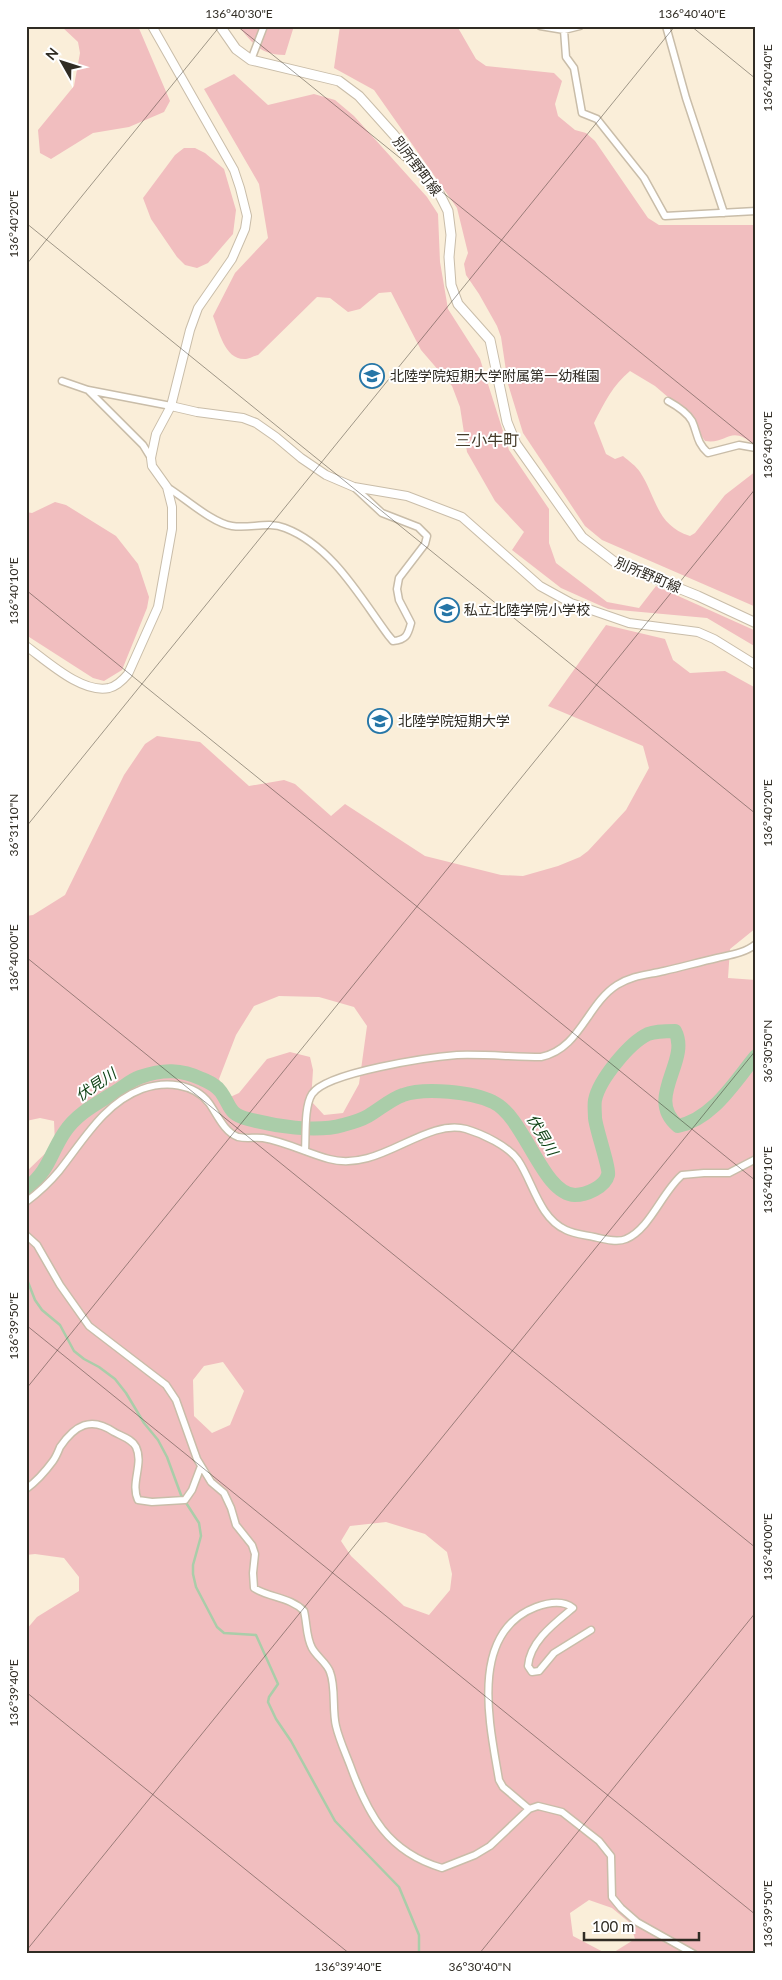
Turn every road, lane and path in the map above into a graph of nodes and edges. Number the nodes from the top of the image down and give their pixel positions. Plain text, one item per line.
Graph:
1 (152, 26) edge
2 (220, 26) edge
3 (264, 26) edge
4 (540, 26) edge
5 (580, 26) edge
6 (666, 26) edge
7 (564, 30) junction
8 (251, 60) junction
9 (756, 212) edge
10 (724, 214) junction
11 (62, 381) dead end
12 (88, 390) junction
13 (668, 401) dead end
14 (171, 406) junction
15 (756, 448) edge
16 (151, 458) junction
17 (167, 487) junction
18 (354, 488) junction
19 (756, 623) edge
20 (26, 646) edge
21 (756, 665) edge
22 (756, 944) edge
23 (305, 1151) junction
24 (756, 1159) edge
25 (26, 1202) edge
26 (26, 1235) edge
27 (201, 1466) junction
28 (26, 1489) edge
29 (591, 1630) dead end
30 (529, 1810) junction
31 (694, 1954) edge

1 - 14 street
2 - 8 main road, 別所野町線
3 - 8 street
4 - 7 street
5 - 7 street
6 - 10 street
7 - 10 street
8 - 19 main road, 別所野町線
9 - 10 street
11 - 12 street
12 - 14 street
12 - 16 street
13 - 15 street
14 - 16 street
14 - 18 street
16 - 17 street
17 - 18 street
17 - 20 street
18 - 21 street
22 - 23 street
23 - 24 street
23 - 25 street
26 - 27 street
27 - 28 street
27 - 30 street
29 - 30 street
30 - 31 street

